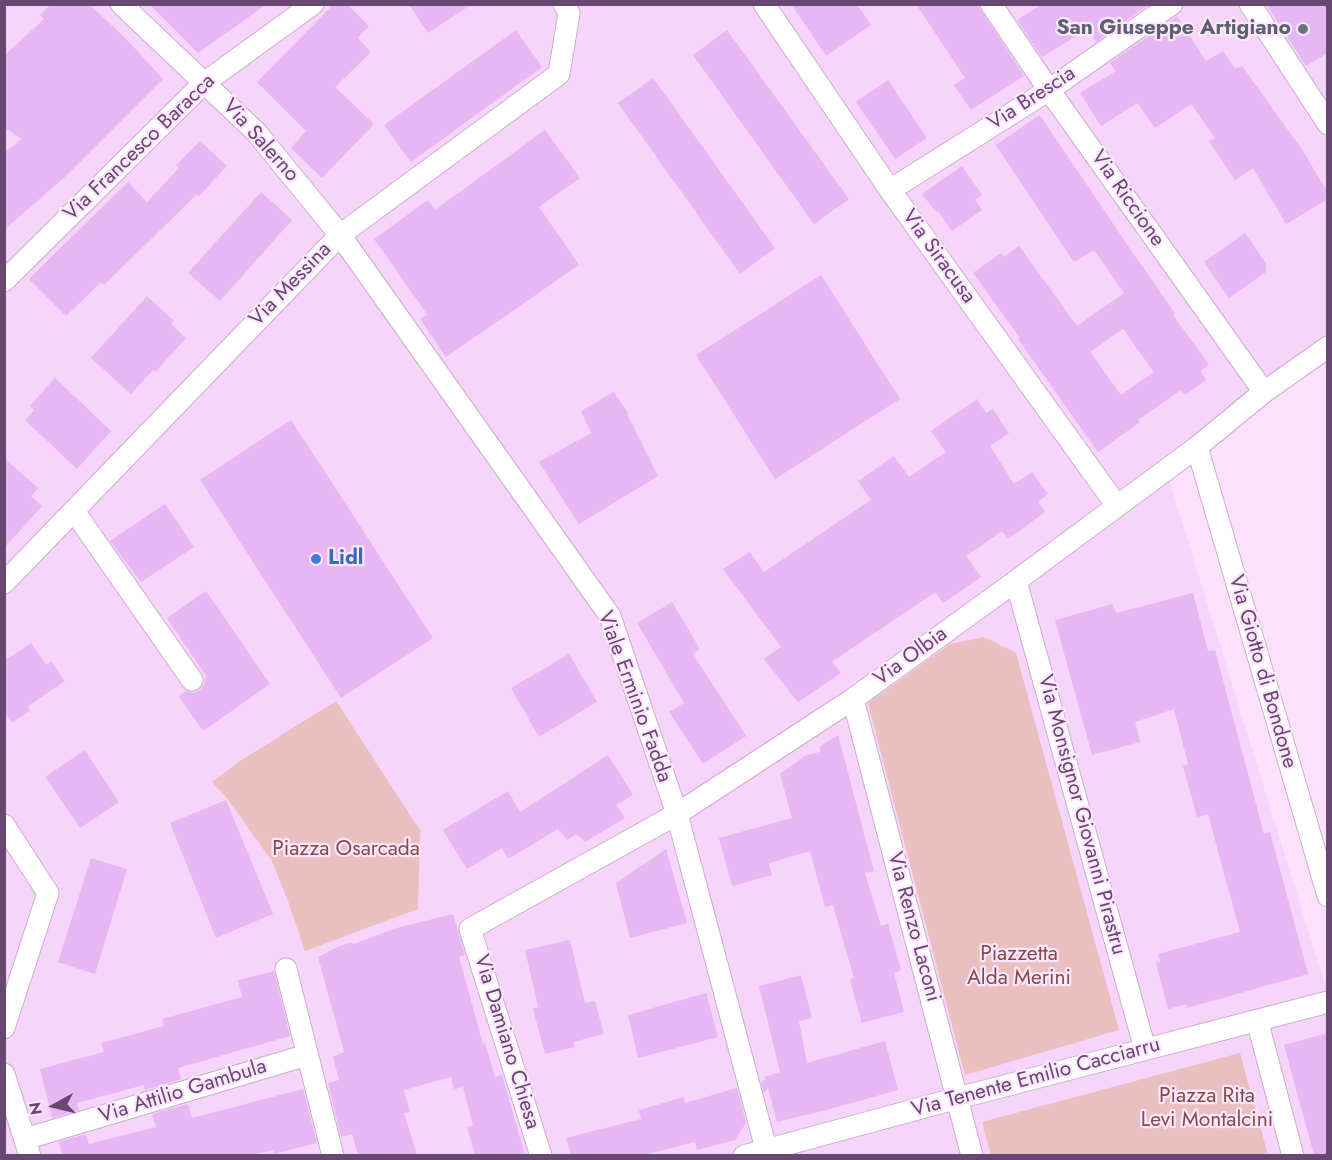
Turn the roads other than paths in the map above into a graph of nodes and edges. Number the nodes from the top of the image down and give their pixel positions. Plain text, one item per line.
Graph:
1 (121, 4) edge
2 (313, 4) edge
3 (564, 4) edge
4 (764, 4) edge
5 (991, 4) edge
6 (1172, 4) edge
7 (1250, 4) edge
8 (204, 82) junction
9 (1049, 90) junction
10 (1328, 124) edge
11 (890, 190) junction
12 (340, 235) junction
13 (4, 281) edge
14 (1328, 347) edge
15 (1264, 392) junction
16 (1197, 447) junction
17 (1117, 506) junction
18 (74, 512) junction
19 (1016, 581) junction
20 (4, 583) edge
21 (192, 680) dead end
22 (853, 699) junction
23 (677, 814) junction
24 (4, 825) edge
25 (1328, 896) edge
26 (470, 929) joint
27 (286, 969) dead end
28 (1328, 1002) edge
29 (1257, 1020) junction
30 (4, 1028) edge
31 (1145, 1049) junction
32 (307, 1055) junction
33 (4, 1074) edge
34 (958, 1098) junction
35 (28, 1147) edge
36 (767, 1153) edge
37 (333, 1155) edge
38 (541, 1155) edge
39 (744, 1155) edge
40 (972, 1155) edge
41 (1293, 1155) edge

1 - 8 street, Via Salerno
2 - 8 street, Via Francesco Baracca
3 - 12 street, Via Messina
4 - 11 street, Via Siracusa
5 - 9 street, Via Riccione
6 - 9 street, Via Brescia
7 - 10 street
8 - 12 street, Via Salerno
8 - 13 street, Via Francesco Baracca
9 - 11 street, Via Brescia
9 - 15 street, Via Riccione
11 - 17 street, Via Siracusa
12 - 18 street, Via Messina
12 - 23 street, Viale Erminio Fadda
14 - 15 street, Via Olbia
15 - 16 street, Via Olbia
16 - 17 street, Via Olbia
16 - 25 street, Via Giotto di Bondone
17 - 19 street, Via Olbia
18 - 20 street, Via Messina
18 - 21 street
19 - 22 street, Via Olbia
19 - 31 street, Via Monsignor Giovanni Pirastru
22 - 23 street, Via Olbia
22 - 34 street, Via Renzo Laconi
23 - 26 street, Via Olbia
23 - 36 street, Viale Erminio Fadda
24 - 30 street
26 - 38 street, Via Damiano Chiesa
27 - 32 street
28 - 29 street, Via Tenente Emilio Cacciarru
29 - 31 street, Via Tenente Emilio Cacciarru
29 - 41 street
31 - 34 street, Via Tenente Emilio Cacciarru
32 - 35 street, Via Attilio Gambula
32 - 37 street
33 - 35 street
34 - 36 street, Via Tenente Emilio Cacciarru
34 - 40 street, Via Renzo Laconi
36 - 39 street, Via Tenente Emilio Cacciarru

